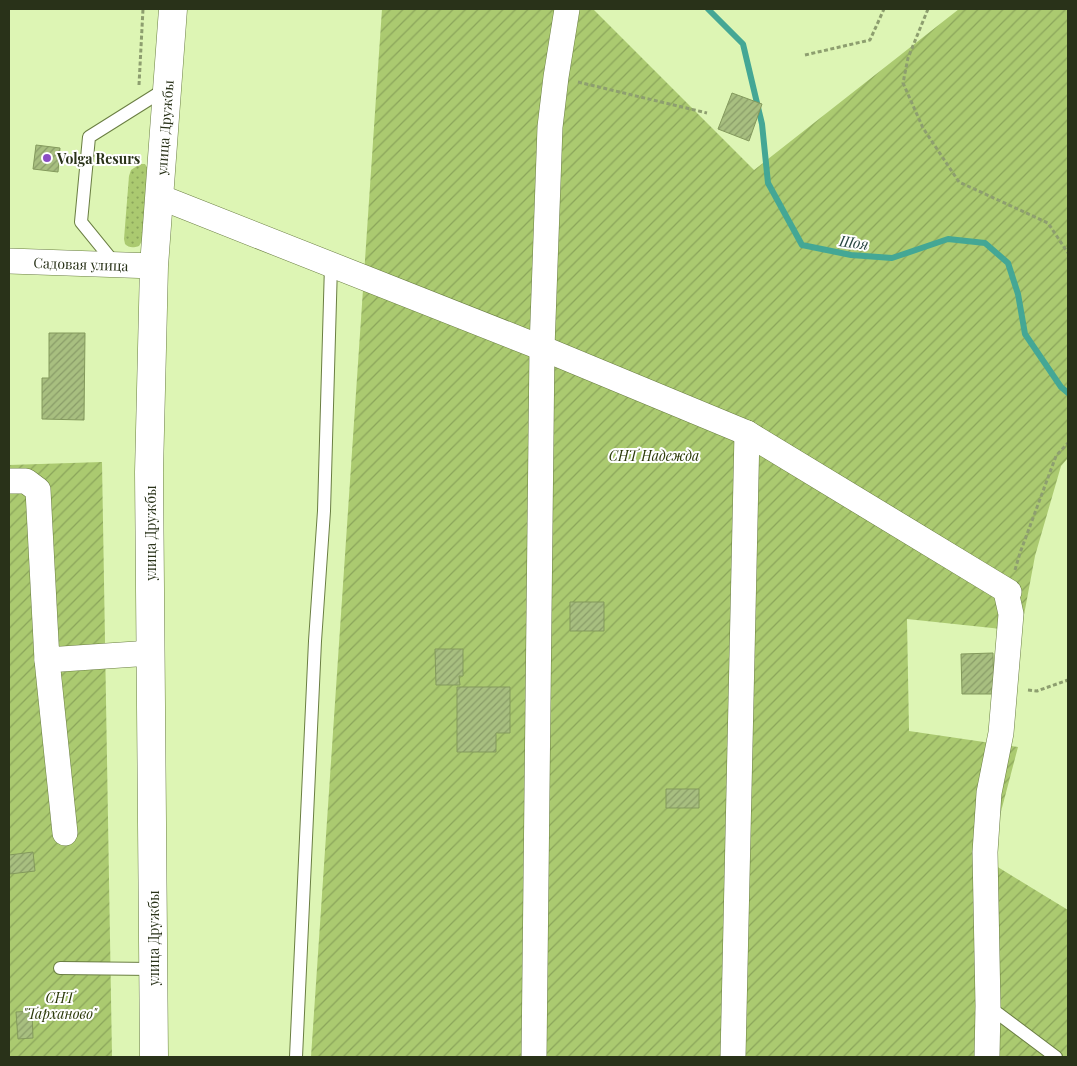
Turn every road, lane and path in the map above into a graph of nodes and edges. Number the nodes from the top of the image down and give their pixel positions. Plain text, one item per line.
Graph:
1 (143, 9) edge
2 (173, 9) edge
3 (567, 9) edge
4 (884, 9) edge
5 (928, 9) edge
6 (806, 55) dead end
7 (556, 77) junction
8 (167, 88) junction
9 (138, 106) junction
10 (707, 113) dead end
11 (160, 197) junction
12 (1068, 253) edge
13 (9, 261) edge
14 (116, 265) junction
15 (331, 265) junction
16 (154, 266) junction
17 (542, 348) junction
18 (747, 432) junction
19 (1068, 443) edge
20 (9, 480) edge
21 (1010, 592) junction
22 (151, 653) junction
23 (47, 660) junction
24 (1068, 680) edge
25 (1005, 685) junction
26 (65, 833) dead end
27 (60, 968) dead end
28 (153, 969) junction
29 (988, 1006) junction
30 (154, 1057) edge
31 (296, 1057) edge
32 (534, 1057) edge
33 (734, 1057) edge
34 (987, 1057) edge
35 (1056, 1057) edge

1 - 9 path
2 - 8 main road, улица Дружбы
3 - 7 street
4 - 6 path
5 - 12 path
7 - 10 path
7 - 17 street
8 - 9 lane
8 - 11 main road, улица Дружбы
9 - 14 lane
11 - 15 street
11 - 16 main road, улица Дружбы
13 - 14 street, Садовая улица
14 - 16 street, Садовая улица
15 - 17 street
15 - 31 lane
16 - 22 main road, улица Дружбы
17 - 18 street
17 - 32 street
18 - 21 street
18 - 33 street
19 - 21 path
20 - 23 street
21 - 25 street
22 - 23 street
22 - 28 main road, улица Дружбы
23 - 26 street
24 - 25 path
25 - 29 street
27 - 28 lane
28 - 30 main road, улица Дружбы
29 - 34 street
29 - 35 lane

